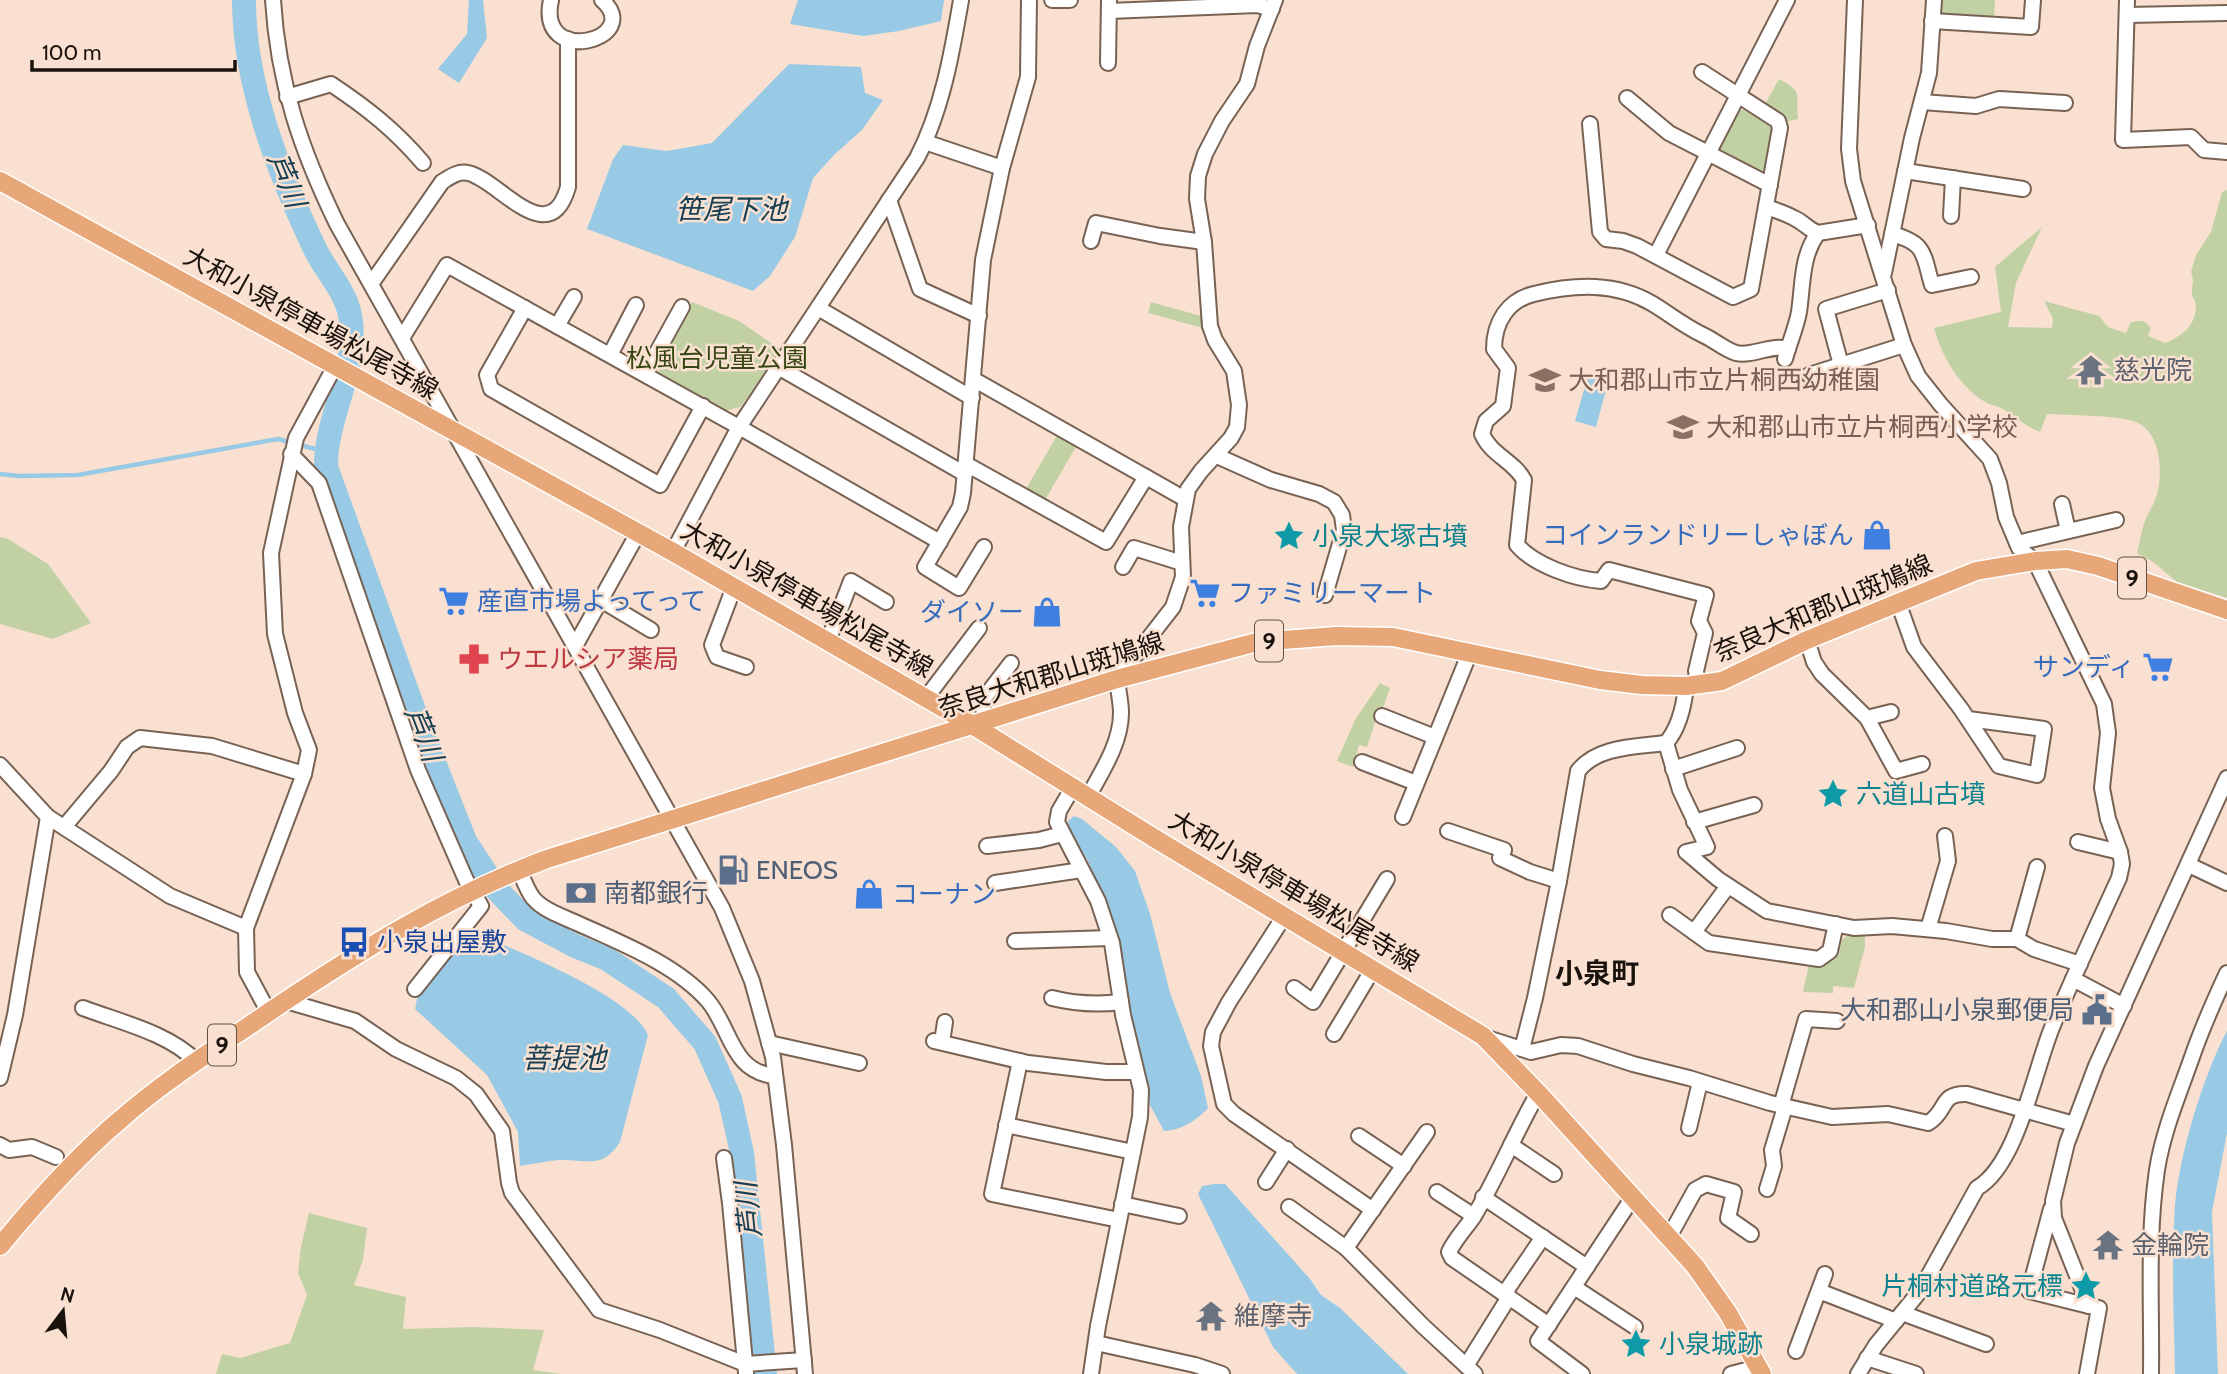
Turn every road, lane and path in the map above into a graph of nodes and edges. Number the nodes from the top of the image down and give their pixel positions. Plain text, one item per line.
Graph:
1 (273, 0) edge
2 (551, 0) edge
3 (602, 0) edge
4 (961, 0) edge
5 (1029, 0) edge
6 (1052, 0) edge
7 (1070, 0) edge
8 (1787, 0) edge
9 (1855, 0) edge
10 (1934, 0) edge
11 (2033, 0) edge
12 (1274, 4) edge
13 (1109, 6) edge
14 (2127, 7) edge
15 (2227, 13) edge
16 (1933, 21) junction
17 (568, 40) junction
18 (1108, 62) dead end
19 (1702, 72) dead end
20 (1738, 96) junction
21 (287, 97) junction
22 (1627, 98) dead end
23 (1922, 102) junction
24 (2065, 103) dead end
25 (1590, 124) dead end
26 (925, 142) junction
27 (2227, 152) edge
28 (1707, 154) junction
29 (423, 163) dead end
30 (1002, 168) junction
31 (1905, 171) junction
32 (1953, 178) junction
33 (0, 181) edge
34 (1770, 185) junction
35 (2023, 189) dead end
36 (889, 201) junction
37 (1766, 207) junction
38 (1951, 216) dead end
39 (1868, 225) junction
40 (1818, 233) junction
41 (1892, 234) junction
42 (1091, 241) dead end
43 (1204, 242) junction
44 (1656, 255) junction
45 (1883, 275) junction
46 (1971, 277) dead end
47 (371, 284) junction
48 (1881, 293) junction
49 (574, 297) dead end
50 (636, 305) dead end
51 (682, 307) dead end
52 (525, 308) junction
53 (818, 308) junction
54 (979, 316) junction
55 (557, 326) junction
56 (402, 338) junction
57 (1897, 347) junction
58 (610, 355) junction
59 (1841, 365) junction
60 (335, 366) junction
61 (778, 368) junction
62 (645, 374) junction
63 (1809, 375) dead end
64 (973, 379) junction
65 (972, 398) junction
66 (703, 406) junction
67 (739, 427) junction
68 (455, 432) junction
69 (291, 454) junction
70 (1217, 456) junction
71 (965, 469) junction
72 (1146, 477) junction
73 (1185, 499) junction
74 (2062, 504) dead end
75 (2116, 520) dead end
76 (2068, 531) junction
77 (638, 533) junction
78 (940, 542) junction
79 (2017, 543) junction
80 (984, 547) dead end
81 (673, 552) junction
82 (2035, 561) junction
83 (1182, 563) junction
84 (1123, 567) dead end
85 (734, 587) junction
86 (1325, 595) dead end
87 (601, 600) junction
88 (886, 602) dead end
89 (1898, 602) junction
90 (2227, 610) edge
91 (979, 628) dead end
92 (651, 630) dead end
93 (1807, 640) junction
94 (828, 641) junction
95 (575, 646) junction
96 (1470, 652) junction
97 (1011, 663) dead end
98 (746, 667) dead end
99 (1117, 679) junction
100 (1692, 686) junction
101 (926, 698) junction
102 (1891, 712) dead end
103 (1382, 716) dead end
104 (1867, 718) junction
105 (1968, 719) junction
106 (980, 724) junction
107 (1435, 737) junction
108 (1665, 743) junction
109 (1737, 748) dead end
110 (1362, 762) dead end
111 (1922, 764) dead end
112 (0, 765) edge
113 (1674, 769) junction
114 (304, 774) junction
115 (2227, 778) edge
116 (1416, 783) junction
117 (1081, 792) junction
118 (1754, 805) dead end
119 (48, 817) junction
120 (1403, 817) dead end
121 (671, 819) junction
122 (1694, 822) junction
123 (64, 827) junction
124 (1448, 831) dead end
125 (1062, 834) junction
126 (1944, 836) dead end
127 (2078, 842) dead end
128 (987, 846) dead end
129 (2120, 852) junction
130 (2189, 865) junction
131 (2036, 867) dead end
132 (1081, 870) junction
133 (514, 871) junction
134 (1387, 879) dead end
135 (1559, 881) junction
136 (995, 883) dead end
137 (2227, 883) edge
138 (1728, 886) junction
139 (475, 889) junction
140 (1285, 915) junction
141 (1670, 915) dead end
142 (1836, 924) junction
143 (246, 928) junction
144 (1928, 929) junction
145 (1694, 932) junction
146 (1110, 938) junction
147 (2017, 939) junction
148 (1015, 941) dead end
149 (1345, 952) junction
150 (2080, 964) junction
151 (1373, 969) junction
152 (2227, 973) edge
153 (2078, 982) junction
154 (1294, 988) dead end
155 (415, 989) dead end
156 (1052, 998) dead end
157 (286, 1001) junction
158 (1121, 1002) junction
159 (2124, 1006) junction
160 (83, 1008) dead end
161 (268, 1013) junction
162 (1837, 1020) dead end
163 (945, 1022) dead end
164 (1334, 1034) dead end
165 (1483, 1036) junction
166 (769, 1043) junction
167 (1522, 1049) junction
168 (1020, 1061) junction
169 (197, 1062) junction
170 (859, 1063) dead end
171 (1135, 1072) junction
172 (775, 1076) junction
173 (0, 1078) edge
174 (1700, 1082) junction
175 (1538, 1093) junction
176 (1783, 1106) junction
177 (2024, 1111) junction
178 (2074, 1124) junction
179 (1006, 1125) junction
180 (1689, 1128) dead end
181 (1427, 1132) dead end
182 (1359, 1136) dead end
183 (0, 1145) edge
184 (1511, 1146) junction
185 (1287, 1149) junction
186 (1133, 1152) junction
187 (57, 1157) dead end
188 (724, 1158) dead end
189 (1404, 1166) junction
190 (1554, 1174) dead end
191 (1266, 1182) dead end
192 (1768, 1189) dead end
193 (1437, 1192) dead end
194 (1483, 1197) junction
195 (1633, 1197) junction
196 (2053, 1200) junction
197 (1122, 1204) junction
198 (1289, 1208) dead end
199 (1373, 1210) junction
200 (1179, 1216) dead end
201 (1474, 1216) junction
202 (1119, 1220) junction
203 (1751, 1234) dead end
204 (1543, 1237) junction
205 (1669, 1237) junction
206 (0, 1246) edge
207 (1346, 1248) junction
208 (1587, 1267) junction
209 (1825, 1274) dead end
210 (1574, 1287) junction
211 (1819, 1291) junction
212 (1507, 1296) junction
213 (2089, 1306) junction
214 (1899, 1317) junction
215 (1549, 1325) junction
216 (1635, 1327) dead end
217 (1096, 1343) junction
218 (1986, 1344) dead end
219 (1796, 1351) dead end
220 (1867, 1358) junction
221 (805, 1367) edge
222 (746, 1369) edge
223 (1471, 1370) edge
224 (1760, 1371) edge
225 (1091, 1374) edge
226 (1222, 1374) edge
227 (1582, 1374) edge
228 (1731, 1374) edge
229 (1858, 1374) edge
230 (1916, 1374) edge
231 (2087, 1374) edge
232 (2151, 1374) edge

1 - 21 street
2 - 17 street
3 - 17 street
4 - 26 street
5 - 30 street
6 - 7 street
8 - 20 street
9 - 39 street
10 - 16 street
11 - 16 street
12 - 13 street
12 - 43 street
13 - 18 street
14 - 15 street
14 - 27 street
16 - 23 street
17 - 47 street
19 - 20 street
20 - 28 street
20 - 34 street
21 - 29 street
21 - 47 street
22 - 28 street
23 - 24 street
23 - 31 street
25 - 44 street
26 - 30 street
26 - 36 street
28 - 34 street
28 - 44 street
30 - 54 street
31 - 32 street
31 - 41 street
32 - 35 street
32 - 38 street
33 - 60 main road, 大和小泉停車場松尾寺線
34 - 37 street
36 - 53 street
36 - 54 street
37 - 40 street
37 - 44 street
39 - 40 street
39 - 45 street
40 - 100 street
41 - 45 street
41 - 46 street
42 - 43 street
43 - 70 street
45 - 48 street
47 - 56 street
48 - 57 street
48 - 59 street
49 - 55 street
50 - 58 street
51 - 62 street
52 - 55 street
52 - 56 street
52 - 66 street
53 - 61 street
53 - 65 street
54 - 64 street
55 - 58 street
56 - 68 street
57 - 59 street
57 - 79 street
58 - 62 street
59 - 63 street
60 - 68 main road, 大和小泉停車場松尾寺線
60 - 69 street
61 - 67 street
61 - 71 street
62 - 66 street
64 - 65 street
64 - 72 street
65 - 71 street
66 - 67 street
67 - 78 street
67 - 81 street
68 - 77 main road, 大和小泉停車場松尾寺線
68 - 95 street
69 - 114 street
69 - 139 street
70 - 73 street
70 - 86 street
71 - 72 street
71 - 78 street
72 - 73 street
73 - 83 street
74 - 76 street
75 - 76 street
76 - 79 street
77 - 81 main road, 大和小泉停車場松尾寺線
77 - 87 street
78 - 80 street
79 - 82 street
81 - 85 main road, 大和小泉停車場松尾寺線
82 - 89 main road, 奈良大和郡山斑鳩線 / 9
82 - 90 main road, 奈良大和郡山斑鳩線 / 9
82 - 129 street
83 - 84 street
83 - 99 street
85 - 94 main road, 大和小泉停車場松尾寺線
85 - 98 street
87 - 92 street
87 - 95 street
88 - 94 street
89 - 93 main road, 奈良大和郡山斑鳩線 / 9
89 - 105 street
91 - 101 street
93 - 100 main road, 奈良大和郡山斑鳩線 / 9
93 - 104 street
94 - 101 main road, 大和小泉停車場松尾寺線
95 - 121 street
96 - 99 main road, 奈良大和郡山斑鳩線 / 9
96 - 100 main road, 奈良大和郡山斑鳩線 / 9
96 - 107 street
97 - 106 street
99 - 106 main road, 奈良大和郡山斑鳩線 / 9
99 - 117 street
100 - 108 street
101 - 106 main road, 大和小泉停車場松尾寺線
102 - 104 street
103 - 107 street
104 - 111 street
105 - 105 street
106 - 117 main road, 大和小泉停車場松尾寺線
106 - 121 main road, 奈良大和郡山斑鳩線 / 9
107 - 116 street
108 - 113 street
108 - 135 street
109 - 113 street
110 - 116 street
112 - 119 street
113 - 122 street
114 - 123 street
114 - 143 street
115 - 130 street
116 - 120 street
117 - 125 street
117 - 140 main road, 大和小泉停車場松尾寺線
118 - 122 street
119 - 123 street
119 - 173 street
121 - 133 main road, 奈良大和郡山斑鳩線 / 9
121 - 166 street
122 - 138 street
123 - 143 street
124 - 135 street
125 - 128 street
125 - 132 street
126 - 144 street
127 - 129 street
129 - 150 street
130 - 137 street
130 - 159 street
131 - 147 street
132 - 136 street
132 - 146 street
133 - 139 main road, 奈良大和郡山斑鳩線 / 9
133 - 172 street
134 - 149 street
135 - 167 street
138 - 142 street
138 - 145 street
139 - 155 street
139 - 157 main road, 奈良大和郡山斑鳩線 / 9
140 - 149 main road, 大和小泉停車場松尾寺線
140 - 185 street
141 - 145 street
142 - 144 street
142 - 145 street
143 - 161 street
144 - 147 street
146 - 148 street
146 - 158 street
147 - 150 street
149 - 151 main road, 大和小泉停車場松尾寺線
149 - 154 street
150 - 153 street
151 - 164 street
151 - 165 main road, 大和小泉停車場松尾寺線
152 - 232 street
153 - 159 street
153 - 177 street
156 - 158 street
157 - 161 main road, 奈良大和郡山斑鳩線 / 9
157 - 222 street
158 - 171 street
159 - 178 street
160 - 169 street
161 - 169 main road, 奈良大和郡山斑鳩線 / 9
162 - 176 street
163 - 168 street
165 - 167 street
165 - 175 main road, 大和小泉停車場松尾寺線
166 - 170 street
166 - 172 street
167 - 174 street
168 - 171 street
168 - 179 street
169 - 206 main road, 奈良大和郡山斑鳩線 / 9
171 - 186 street
172 - 221 street
174 - 176 street
174 - 180 street
175 - 184 street
175 - 195 main road, 大和小泉停車場松尾寺線
176 - 177 street
176 - 192 street
177 - 178 street
177 - 214 street
178 - 196 street
179 - 186 street
179 - 202 street
181 - 189 street
182 - 189 street
183 - 187 street
184 - 190 street
184 - 194 street
185 - 191 street
185 - 199 street
186 - 197 street
188 - 222 street
189 - 199 street
193 - 201 street
194 - 201 street
194 - 204 street
195 - 205 main road, 大和小泉停車場松尾寺線
195 - 208 street
196 - 213 street
196 - 213 street
197 - 200 street
197 - 202 street
198 - 207 street
199 - 207 street
201 - 212 street
202 - 217 street
203 - 205 street
204 - 208 street
204 - 212 street
205 - 224 main road, 大和小泉停車場松尾寺線
207 - 223 street
208 - 210 street
209 - 211 street
210 - 215 street
210 - 216 street
211 - 214 street
211 - 219 street
212 - 215 street
212 - 223 street
213 - 231 street
214 - 218 street
214 - 220 street
215 - 227 street
217 - 225 street
217 - 226 street
220 - 229 street
220 - 230 street
221 - 222 street
224 - 228 street

